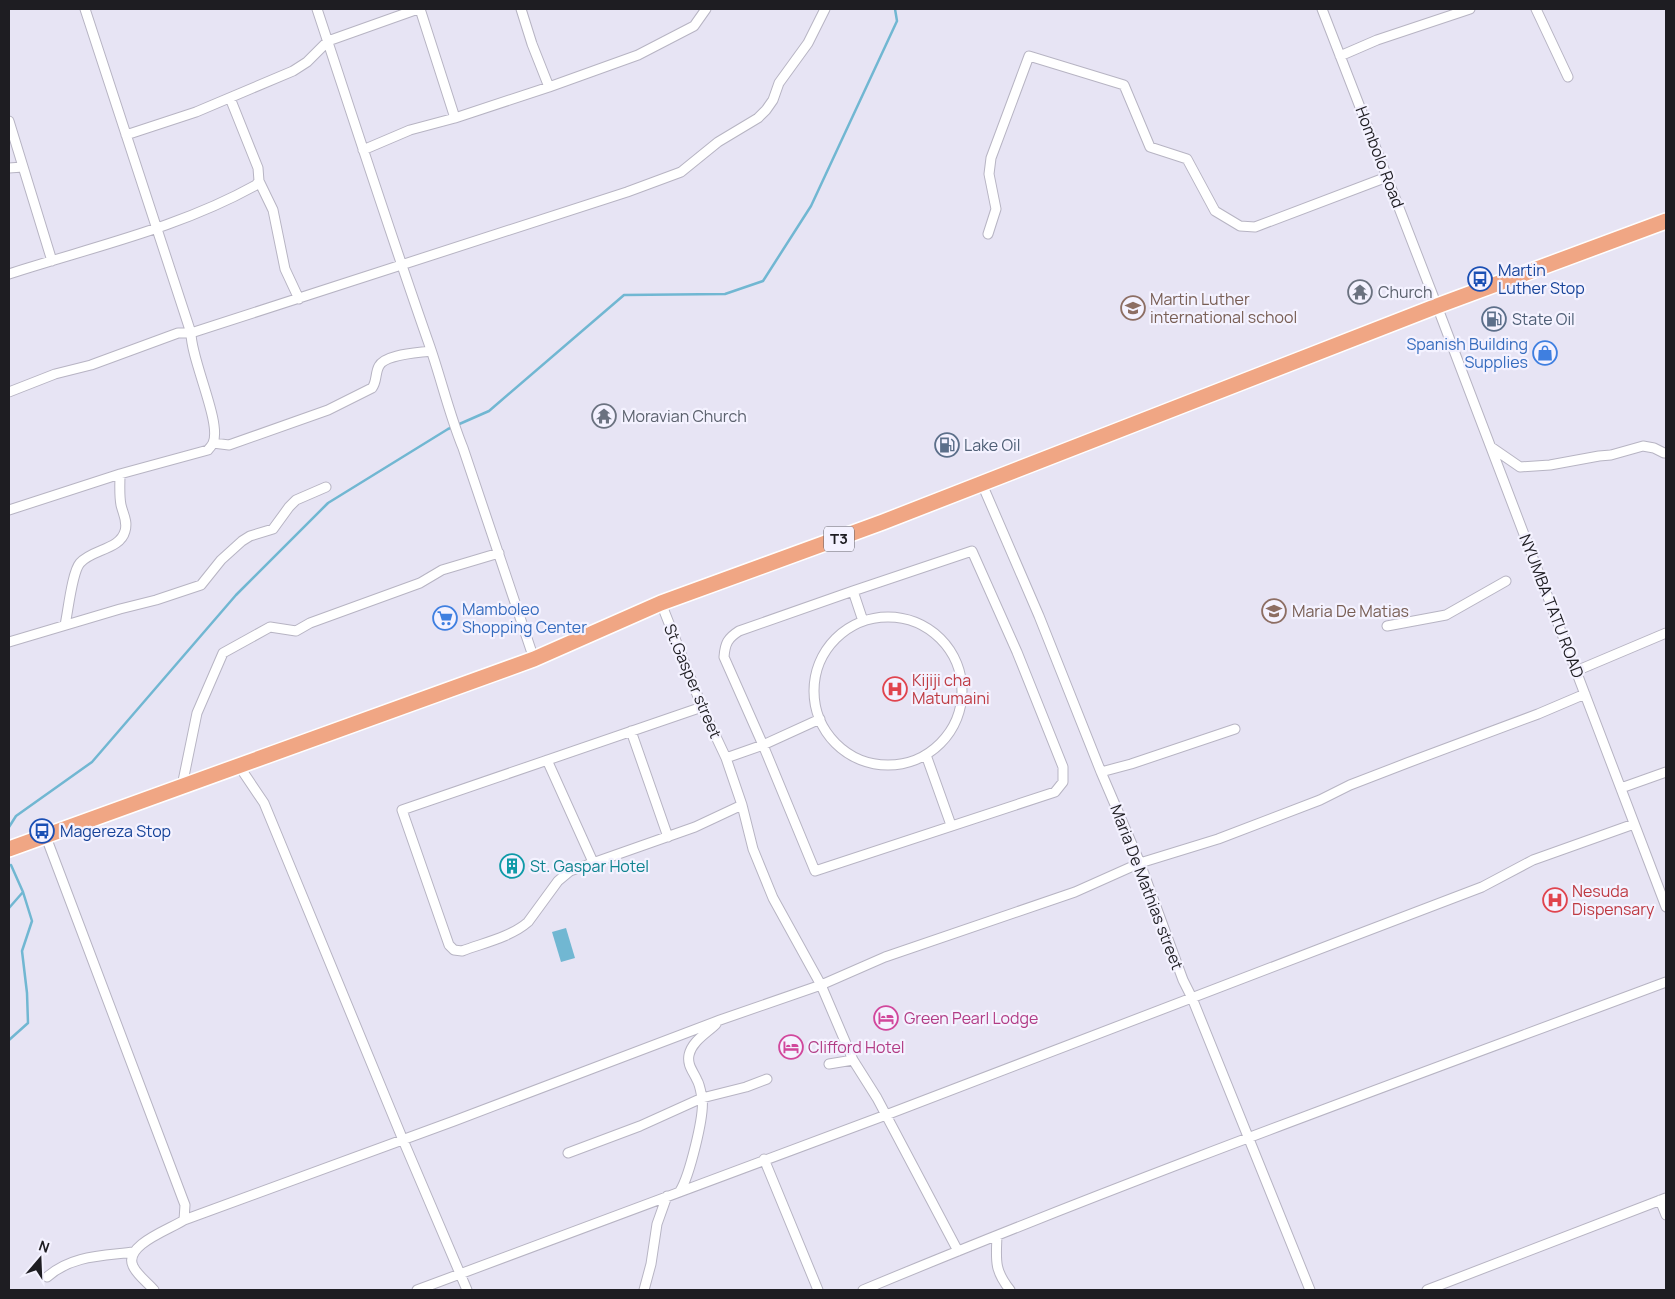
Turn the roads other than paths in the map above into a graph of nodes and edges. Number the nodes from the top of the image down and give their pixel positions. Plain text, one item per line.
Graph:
1 (85, 9) edge
2 (317, 9) edge
3 (419, 9) edge
4 (521, 9) edge
5 (706, 9) edge
6 (825, 9) edge
7 (1322, 9) edge
8 (1470, 9) edge
9 (1536, 9) edge
10 (328, 41) junction
11 (1340, 56) junction
12 (1568, 77) dead end
13 (549, 87) junction
14 (230, 98) junction
15 (455, 118) junction
16 (9, 121) edge
17 (126, 135) junction
18 (363, 150) junction
19 (23, 167) junction
20 (9, 168) edge
21 (1387, 177) junction
22 (259, 181) junction
23 (1666, 221) edge
24 (157, 228) junction
25 (988, 234) dead end
26 (52, 261) junction
27 (401, 265) junction
28 (9, 274) edge
29 (299, 299) junction
30 (1437, 306) junction
31 (191, 333) junction
32 (431, 351) junction
33 (9, 392) edge
34 (213, 443) junction
35 (1491, 446) junction
36 (1664, 453) dead end
37 (120, 474) junction
38 (982, 484) junction
39 (326, 487) dead end
40 (9, 510) edge
41 (499, 553) junction
42 (1506, 580) dead end
43 (852, 591) junction
44 (661, 603) junction
45 (863, 622) junction
46 (65, 626) junction
47 (1388, 626) dead end
48 (1666, 633) edge
49 (9, 642) edge
50 (534, 659) junction
51 (1576, 670) junction
52 (1585, 694) junction
53 (702, 707) junction
54 (820, 719) junction
55 (1235, 729) dead end
56 (631, 731) junction
57 (763, 744) junction
58 (926, 755) junction
59 (726, 758) junction
60 (548, 760) junction
61 (239, 766) junction
62 (1101, 772) junction
63 (1666, 772) edge
64 (182, 786) junction
65 (1621, 788) junction
66 (742, 805) junction
67 (1634, 824) junction
68 (951, 825) junction
69 (46, 837) junction
70 (668, 837) junction
71 (9, 849) edge
72 (593, 862) junction
73 (1140, 863) junction
74 (1666, 907) edge
75 (1666, 982) edge
76 (821, 985) junction
77 (1192, 998) junction
78 (720, 1020) junction
79 (853, 1060) junction
80 (829, 1064) dead end
81 (767, 1079) dead end
82 (702, 1098) junction
83 (886, 1115) junction
84 (1248, 1138) junction
85 (403, 1140) junction
86 (568, 1153) dead end
87 (764, 1159) junction
88 (680, 1191) junction
89 (667, 1196) junction
90 (1663, 1199) edge
91 (1666, 1215) edge
92 (184, 1220) junction
93 (998, 1236) junction
94 (958, 1250) junction
95 (134, 1252) junction
96 (460, 1274) junction
97 (47, 1276) dead end
98 (151, 1289) edge
99 (417, 1290) edge
100 (467, 1290) edge
101 (644, 1290) edge
102 (818, 1290) edge
103 (862, 1290) edge
104 (1010, 1290) edge
105 (1310, 1290) edge
106 (1430, 1290) edge

1 - 17 street
2 - 10 street
3 - 10 street
3 - 15 street
4 - 13 street
5 - 13 street
6 - 27 street
7 - 11 street, Hombolo Road
8 - 11 street
9 - 12 street
10 - 14 street
10 - 18 street
11 - 21 street, Hombolo Road
13 - 15 street
14 - 17 street
14 - 22 street
15 - 18 street
16 - 19 street
17 - 24 street
18 - 27 street
19 - 20 street
19 - 26 street
21 - 25 street
21 - 30 street, Hombolo Road
22 - 24 street
22 - 29 street
23 - 30 highway, T3
24 - 26 street
24 - 31 street
26 - 28 street
27 - 29 street
27 - 32 street
29 - 31 street
30 - 35 street, NYUMBA TATU ROAD
30 - 38 highway, T3
31 - 33 street
31 - 34 street
32 - 34 street
32 - 41 street
34 - 37 street
35 - 36 street
35 - 51 street, NYUMBA TATU ROAD
37 - 40 street
37 - 46 street
38 - 44 highway, T3
38 - 62 street, Maria De Mathias street
39 - 46 street
41 - 50 street
41 - 64 street
42 - 47 street
43 - 45 street
43 - 57 street
43 - 68 street
44 - 50 highway, T3
44 - 53 street, St.Gasper street
45 - 54 street
45 - 58 street
46 - 49 street
48 - 51 street
50 - 61 highway, T3
51 - 52 street, NYUMBA TATU ROAD
52 - 65 street, NYUMBA TATU ROAD
52 - 73 street
53 - 56 street
53 - 59 street, St.Gasper street
54 - 57 street
54 - 58 street
55 - 62 street
56 - 60 street
56 - 70 street
57 - 59 street
57 - 68 street
58 - 68 street
59 - 66 street, St.Gasper street
60 - 72 street
60 - 72 street
61 - 64 highway, T3
61 - 85 street
62 - 73 street, Maria De Mathias street
63 - 65 street
64 - 69 highway, T3
65 - 67 street, NYUMBA TATU ROAD
66 - 70 street
66 - 76 street, St.Gasper street
67 - 74 street, NYUMBA TATU ROAD
67 - 77 street
69 - 71 highway, T3
69 - 92 street
70 - 72 street
73 - 76 street
73 - 77 street, Maria De Mathias street
75 - 84 street
76 - 78 street
76 - 79 street, St.Gasper street
77 - 83 street
77 - 84 street, Maria De Mathias street
78 - 82 street
78 - 85 street
79 - 80 street
79 - 83 street, St.Gasper street
81 - 82 street
82 - 86 street
82 - 88 street
83 - 87 street
83 - 94 street, St.Gasper street
84 - 93 street
84 - 105 street, Maria De Mathias street
85 - 92 street
85 - 96 street
87 - 88 street
87 - 102 street
88 - 89 street
89 - 96 street
89 - 101 street
90 - 91 street
90 - 106 street
92 - 95 street
93 - 94 street
93 - 104 street
94 - 103 street
95 - 97 street
95 - 98 street
96 - 99 street
96 - 100 street

